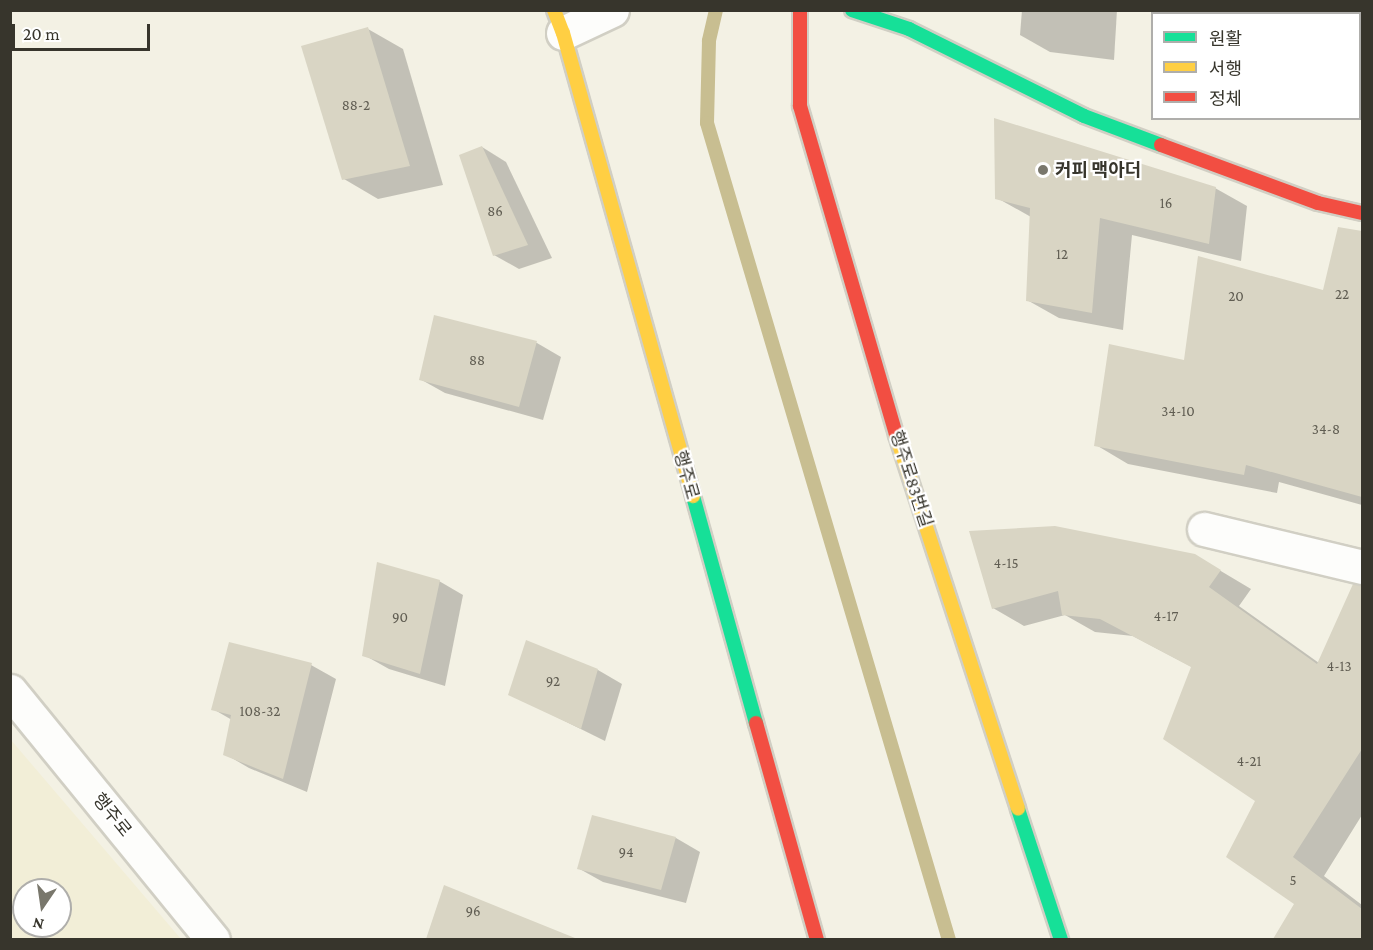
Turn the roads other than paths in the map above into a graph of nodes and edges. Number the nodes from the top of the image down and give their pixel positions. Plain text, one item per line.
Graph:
1 (612, 10) edge
2 (800, 10) edge
3 (852, 10) edge
4 (563, 18) edge
5 (1362, 213) edge
6 (1204, 529) dead end
7 (1362, 567) edge
8 (10, 691) edge
9 (213, 939) edge
10 (817, 939) edge
11 (1061, 939) edge

1 - 4 street
2 - 11 street, 행주로83번길
3 - 5 street
4 - 10 street, 행주로
6 - 7 street
8 - 9 street, 행주로

